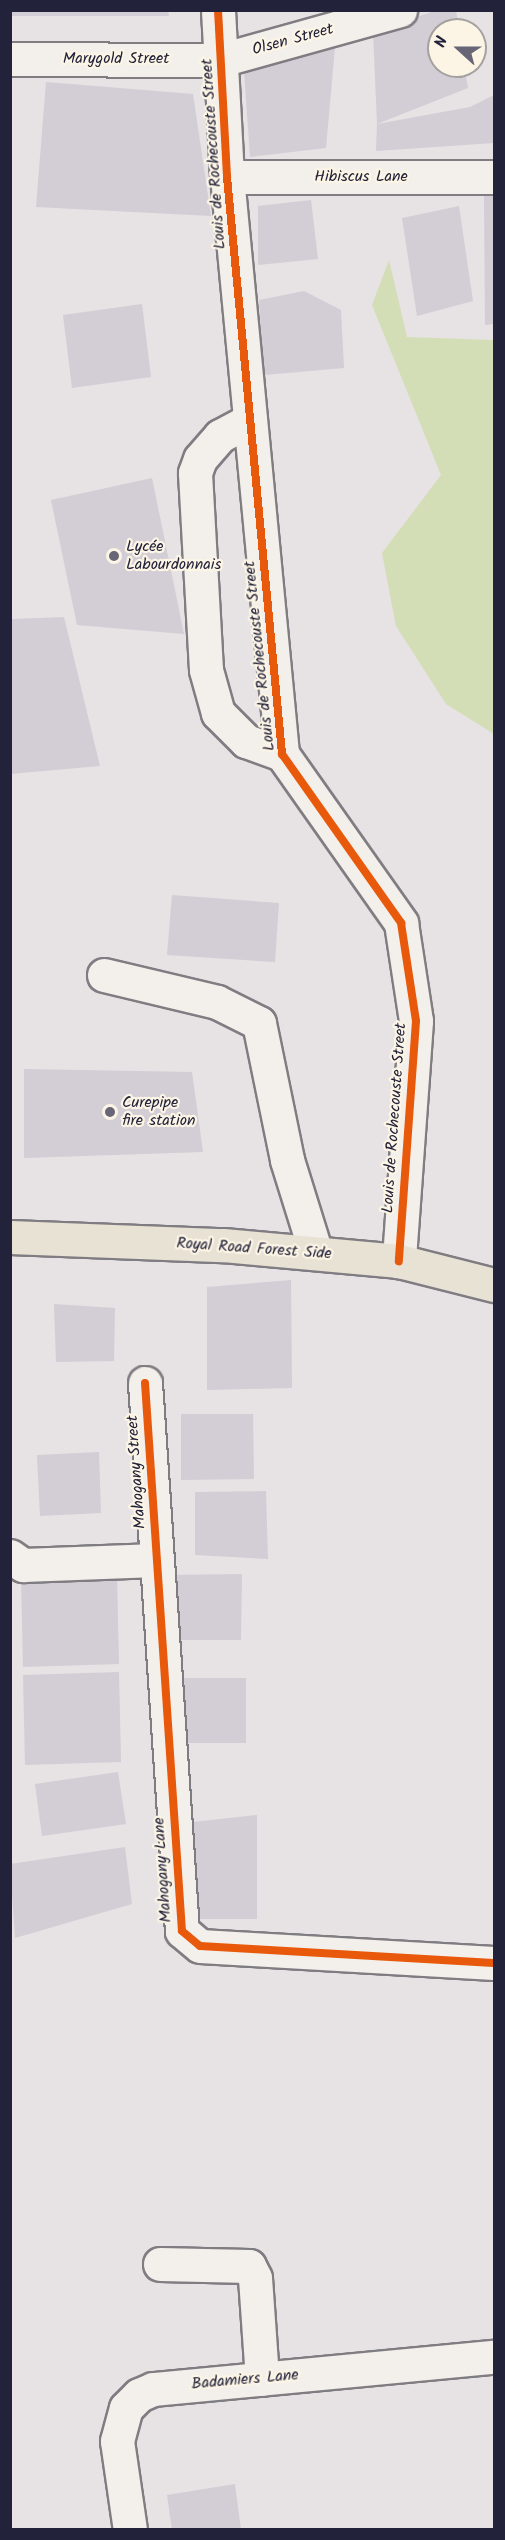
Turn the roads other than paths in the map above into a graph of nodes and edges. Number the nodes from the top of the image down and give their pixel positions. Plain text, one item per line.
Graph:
1 (218, 10) edge
2 (400, 10) edge
3 (10, 58) edge
4 (221, 60) junction
5 (227, 177) junction
6 (495, 177) edge
7 (250, 420) junction
8 (282, 754) junction
9 (104, 975) dead end
10 (10, 1237) edge
11 (316, 1253) junction
12 (399, 1261) junction
13 (495, 1285) edge
14 (145, 1383) dead end
15 (10, 1556) edge
16 (156, 1560) junction
17 (495, 1963) edge
18 (160, 2264) dead end
19 (495, 2357) edge
20 (262, 2379) junction
21 (130, 2529) edge

1 - 4 street, Louis de Rochecouste Street
2 - 4 street, Olsen Street
3 - 4 street, Marygold Street
4 - 5 street, Louis de Rochecouste Street
5 - 6 street, Hibiscus Lane
5 - 7 street, Louis de Rochecouste Street
7 - 8 street, Louis de Rochecouste Street
7 - 8 street
8 - 12 street, Louis de Rochecouste Street
9 - 11 street
10 - 11 main road, Royal Road Forest Side
11 - 12 main road, Royal Road Forest Side
12 - 13 main road, Royal Road Forest Side
14 - 16 street, Mahogany Street
15 - 16 street
16 - 17 street, Mahogany Lane
18 - 20 street
19 - 20 street, Badamiers Lane
20 - 21 street, Badamiers Lane

